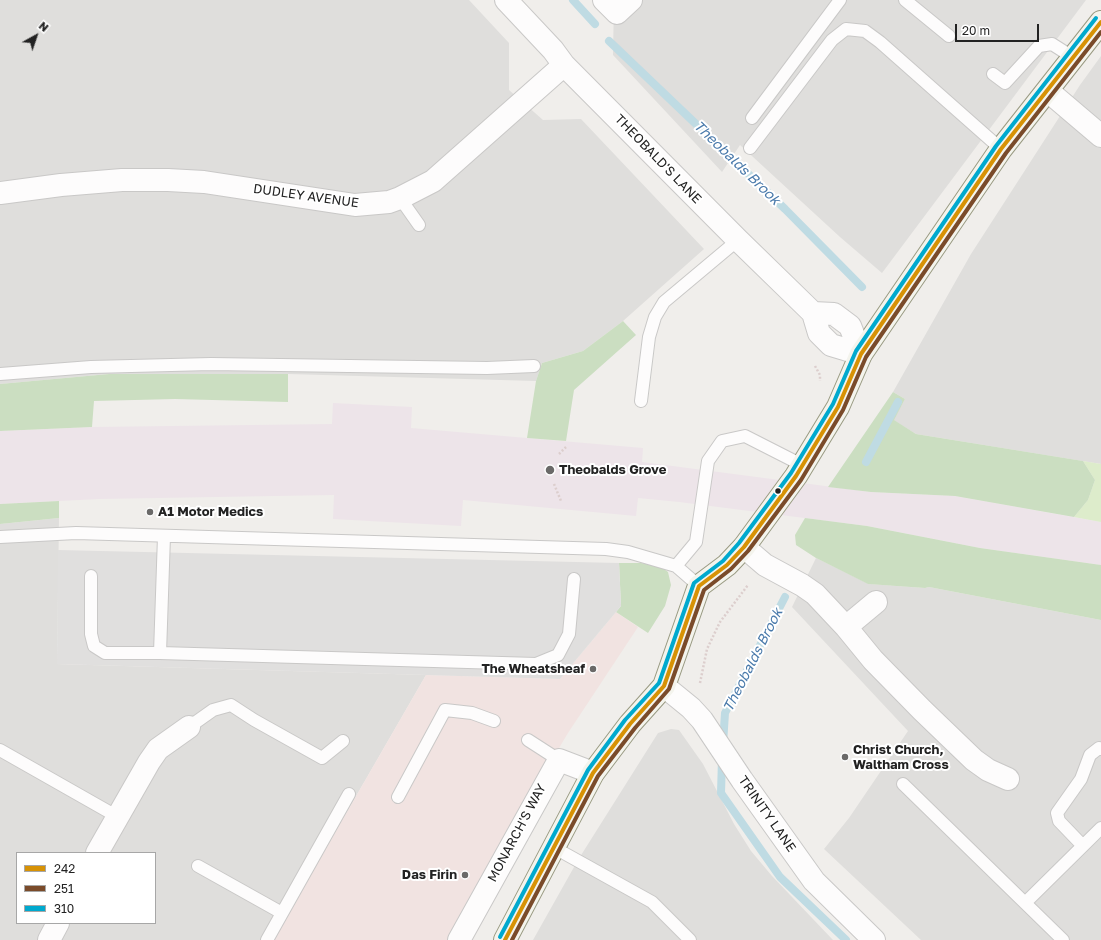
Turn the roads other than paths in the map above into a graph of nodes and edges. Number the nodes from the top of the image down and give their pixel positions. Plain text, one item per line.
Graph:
1 (506, 0) edge
2 (841, 0) edge
3 (905, 0) edge
4 (1101, 22) edge
5 (949, 36) dead end
6 (1074, 58) junction
7 (564, 65) junction
8 (993, 74) dead end
9 (1048, 91) junction
10 (752, 118) dead end
11 (1101, 136) edge
12 (750, 148) dead end
13 (1001, 149) junction
14 (0, 193) edge
15 (400, 198) junction
16 (419, 225) dead end
17 (738, 240) junction
18 (861, 354) junction
19 (534, 366) dead end
20 (0, 374) edge
21 (641, 401) dead end
22 (802, 466) junction
23 (164, 536) junction
24 (0, 537) edge
25 (744, 547) junction
26 (676, 566) junction
27 (91, 576) dead end
28 (574, 579) dead end
29 (699, 586) junction
30 (876, 602) dead end
31 (846, 627) junction
32 (160, 653) junction
33 (664, 686) junction
34 (494, 721) dead end
35 (189, 727) joint
36 (528, 740) dead end
37 (343, 741) dead end
38 (1101, 749) edge
39 (0, 750) edge
40 (558, 760) junction
41 (593, 773) junction
42 (1008, 779) dead end
43 (903, 784) dead end
44 (349, 794) dead end
45 (398, 797) dead end
46 (118, 817) junction
47 (1101, 828) edge
48 (1083, 846) junction
49 (553, 847) junction
50 (98, 852) edge
51 (198, 866) dead end
52 (1025, 903) junction
53 (282, 913) junction
54 (57, 924) edge
55 (49, 940) edge
56 (267, 940) edge
57 (459, 940) edge
58 (504, 940) edge
59 (690, 940) edge
60 (874, 940) edge
61 (1063, 940) edge

1 - 7 street, THEOBALD'S LANE
2 - 10 lane
3 - 5 lane
4 - 6 main road
6 - 8 lane
6 - 9 main road
7 - 15 street, DUDLEY AVENUE
7 - 17 street, THEOBALD'S LANE
9 - 11 street
9 - 13 main road
12 - 13 lane
13 - 18 main road
14 - 15 street, DUDLEY AVENUE
15 - 16 lane
17 - 18 street, THEOBALD'S LANE
17 - 21 lane
18 - 22 main road
19 - 20 lane
22 - 25 main road
22 - 26 lane
23 - 24 lane
23 - 26 lane
23 - 32 lane
25 - 29 main road
25 - 31 street
26 - 29 lane
27 - 32 lane
28 - 32 lane
29 - 33 main road
30 - 31 street
31 - 42 street
33 - 41 main road
33 - 60 street, TRINITY LANE
34 - 45 lane
35 - 37 lane
35 - 46 street
36 - 40 lane
38 - 48 lane
39 - 46 lane
40 - 41 street
40 - 57 street, MONARCH'S WAY
41 - 49 main road
43 - 52 lane
44 - 53 lane
46 - 50 street
47 - 48 lane
48 - 52 lane
49 - 58 main road
49 - 59 lane
51 - 53 lane
52 - 61 lane
53 - 56 lane
54 - 55 street

